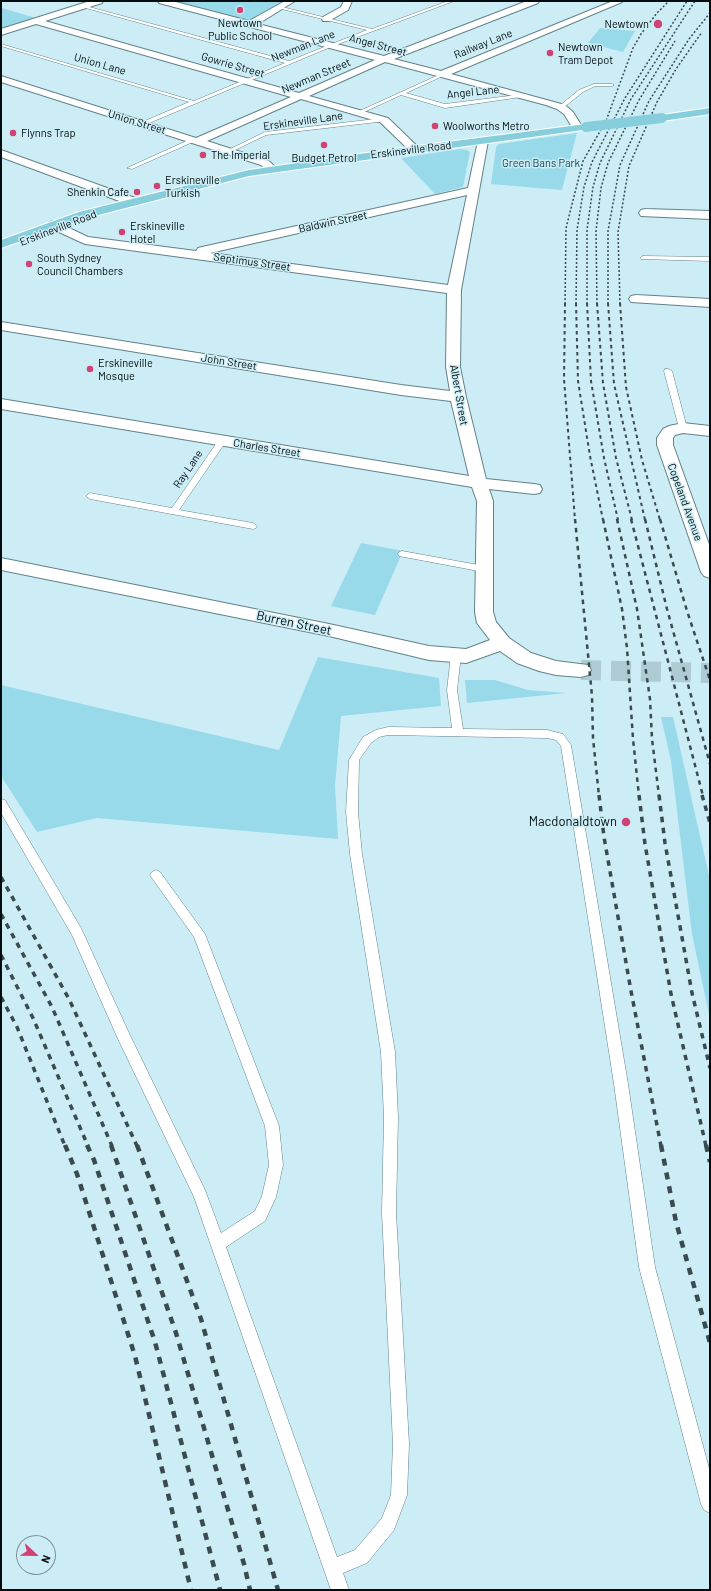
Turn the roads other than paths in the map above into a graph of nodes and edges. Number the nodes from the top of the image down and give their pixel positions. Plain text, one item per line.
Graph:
1 (100, 1) edge
2 (162, 1) edge
3 (291, 1) edge
4 (348, 1) edge
5 (452, 1) edge
6 (535, 1) edge
7 (617, 1) edge
8 (84, 6) junction
9 (280, 7) junction
10 (326, 18) junction
11 (36, 21) junction
12 (251, 24) junction
13 (373, 30) junction
14 (1, 32) edge
15 (1, 45) edge
16 (331, 45) junction
17 (386, 59) junction
18 (288, 62) junction
19 (443, 74) junction
20 (1, 79) edge
21 (244, 81) junction
22 (612, 85) dead end
23 (400, 93) junction
24 (525, 96) junction
25 (298, 97) junction
26 (193, 102) junction
27 (561, 107) junction
28 (710, 111) edge
29 (358, 113) junction
30 (384, 120) junction
31 (142, 124) junction
32 (582, 128) junction
33 (195, 141) junction
34 (483, 141) junction
35 (414, 149) junction
36 (229, 151) junction
37 (1, 153) edge
38 (130, 168) dead end
39 (271, 169) junction
40 (474, 190) junction
41 (134, 202) junction
42 (646, 213) dead end
43 (710, 214) edge
44 (57, 226) junction
45 (1, 244) edge
46 (1, 251) edge
47 (192, 254) junction
48 (643, 258) dead end
49 (710, 259) edge
50 (454, 290) junction
51 (636, 299) dead end
52 (710, 303) edge
53 (1, 326) edge
54 (668, 371) dead end
55 (458, 397) junction
56 (1, 404) edge
57 (676, 430) junction
58 (710, 431) edge
59 (222, 440) junction
60 (479, 483) junction
61 (534, 489) dead end
62 (90, 496) dead end
63 (174, 511) junction
64 (253, 526) dead end
65 (402, 554) dead end
66 (1, 564) edge
67 (709, 566) edge
68 (484, 569) junction
69 (502, 643) junction
70 (456, 655) junction
71 (581, 670) tunnel mouth
72 (458, 732) junction
73 (1, 803) edge
74 (156, 875) dead end
75 (217, 1244) junction
76 (710, 1504) edge
77 (334, 1568) junction
78 (340, 1590) edge

1 - 8 street
2 - 12 street, Angel Street
3 - 9 street
4 - 10 street
5 - 13 lane, Newman Lane
6 - 17 street, Newman Street
7 - 19 street, Railway Lane
8 - 11 street
8 - 18 lane
9 - 10 lane
9 - 12 street
10 - 13 lane
11 - 14 street
11 - 21 street, Gowrie Street
12 - 16 street, Angel Street
13 - 16 lane, Newman Lane
15 - 26 lane, Union Lane
16 - 17 street, Angel Street
16 - 18 lane, Newman Lane
17 - 19 street, Angel Street
17 - 25 street, Newman Street
18 - 21 lane, Newman Lane
19 - 23 lane, Railway Lane
19 - 24 street, Angel Street
20 - 31 street, Union Street
21 - 25 street, Gowrie Street
21 - 26 lane, Newman Lane
22 - 27 lane
23 - 24 lane, Angel Lane
23 - 29 lane, Railway Lane
24 - 27 street, Angel Street
25 - 29 street, Gowrie Street
25 - 33 street, Newman Street
26 - 31 lane, Newman Lane
27 - 32 street
28 - 32 main road, Erskineville Road, bridge
29 - 30 street, Gowrie Street
30 - 35 street, Gowrie Street
30 - 36 lane, Erskineville Lane
31 - 33 street, Union Street
32 - 34 main road, Erskineville Road
33 - 36 street, Union Street
33 - 38 lane
34 - 35 main road, Erskineville Road
34 - 40 street, Albert Street
35 - 39 main road, Erskineville Road
36 - 39 street, Union Street
37 - 41 street
39 - 41 main road, Erskineville Road
40 - 47 street, Baldwin Street
40 - 50 street, Albert Street
41 - 44 main road, Erskineville Road
42 - 43 street
44 - 45 main road, Erskineville Road
44 - 46 main road, Erskineville Road
44 - 47 street, Septimus Street
47 - 50 street, Septimus Street
48 - 49 lane
50 - 55 street, Albert Street
51 - 52 street
53 - 55 street, John Street
54 - 57 lane
55 - 60 street, Albert Street
56 - 59 street, Charles Street
57 - 58 street
57 - 67 street, Copeland Avenue
59 - 60 street, Charles Street
59 - 63 lane, Ray Lane
60 - 61 street, Charles Street
60 - 68 street, Albert Street
62 - 63 lane
63 - 64 lane
65 - 68 lane
66 - 70 street, Burren Street
68 - 69 street, Albert Street
69 - 70 street, Burren Street
69 - 71 street
70 - 72 lane
72 - 76 lane
72 - 77 lane
73 - 75 lane
74 - 75 lane
75 - 77 lane
77 - 78 lane

